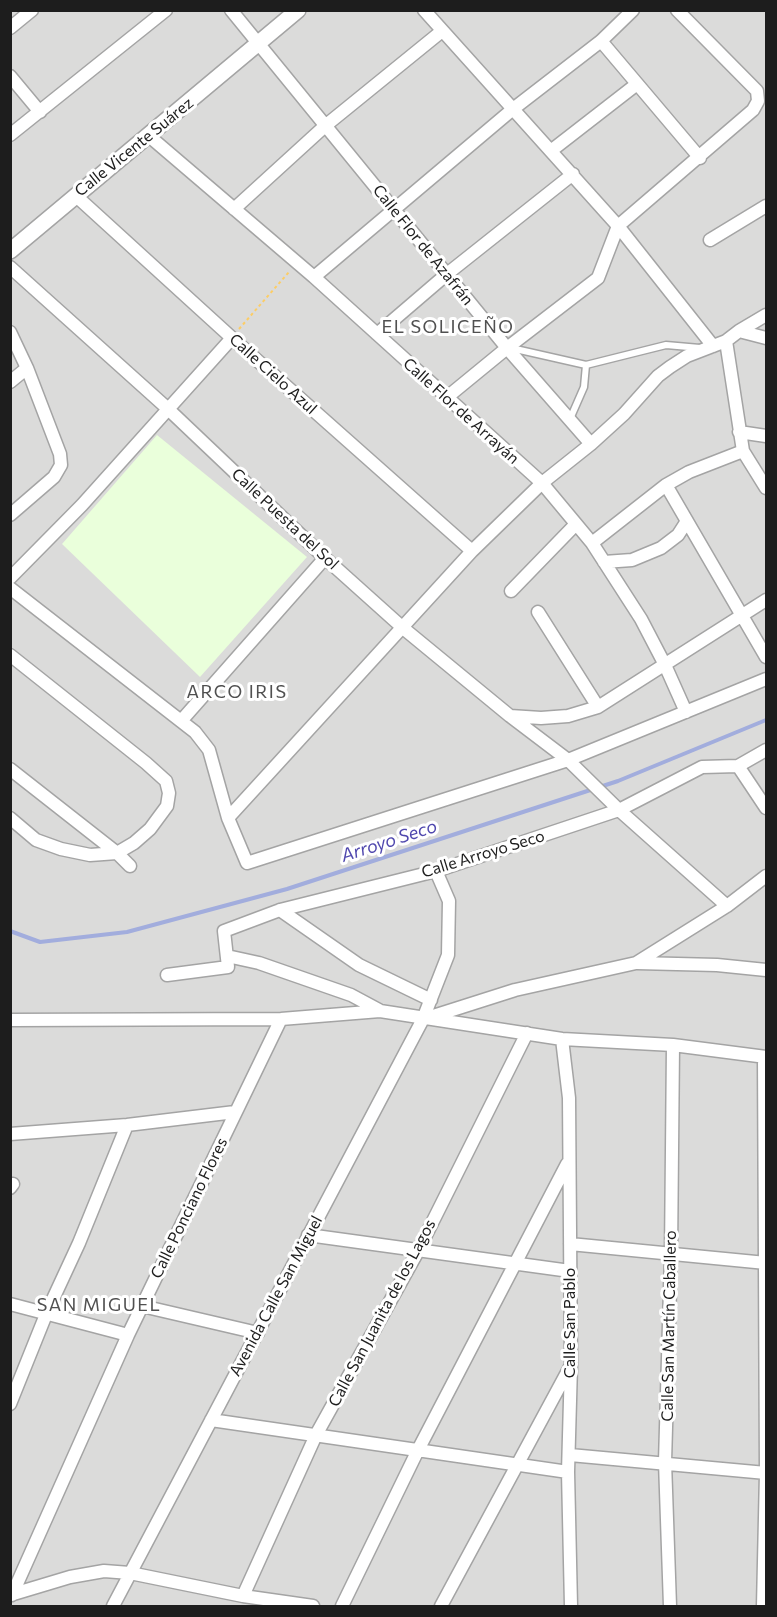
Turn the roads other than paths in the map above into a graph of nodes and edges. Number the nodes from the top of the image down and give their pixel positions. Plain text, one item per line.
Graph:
1 (32, 10) edge
2 (166, 10) edge
3 (231, 10) edge
4 (298, 10) edge
5 (424, 10) edge
6 (633, 10) edge
7 (677, 10) edge
8 (10, 28) edge
9 (442, 31) junction
10 (601, 41) junction
11 (259, 43) junction
12 (10, 76) edge
13 (637, 84) junction
14 (513, 109) junction
15 (40, 112) junction
16 (325, 126) junction
17 (10, 135) edge
18 (149, 136) junction
19 (552, 150) junction
20 (700, 158) junction
21 (573, 174) junction
22 (75, 195) junction
23 (766, 206) edge
24 (234, 209) junction
25 (395, 209) junction
26 (618, 226) junction
27 (710, 240) dead end
28 (10, 250) edge
29 (10, 267) edge
30 (447, 274) junction
31 (314, 277) junction
32 (766, 315) edge
33 (739, 331) junction
34 (10, 333) edge
35 (377, 334) junction
36 (232, 338) junction
37 (766, 338) edge
38 (726, 341) junction
39 (709, 347) junction
40 (507, 348) junction
41 (586, 365) junction
42 (27, 368) junction
43 (10, 382) edge
44 (446, 398) junction
45 (167, 408) junction
46 (570, 420) junction
47 (739, 432) junction
48 (766, 436) edge
49 (591, 444) junction
50 (743, 451) junction
51 (542, 483) junction
52 (666, 485) junction
53 (766, 488) edge
54 (11, 515) edge
55 (687, 521) junction
56 (576, 524) junction
57 (592, 543) junction
58 (472, 551) junction
59 (325, 558) junction
60 (604, 562) junction
61 (10, 578) edge
62 (10, 588) edge
63 (511, 591) dead end
64 (766, 600) edge
65 (538, 612) dead end
66 (743, 615) junction
67 (403, 628) junction
68 (10, 655) edge
69 (766, 657) edge
70 (665, 665) junction
71 (766, 679) edge
72 (598, 707) junction
73 (686, 712) junction
74 (510, 716) junction
75 (180, 721) junction
76 (766, 750) edge
77 (573, 764) junction
78 (738, 766) junction
79 (10, 769) edge
80 (766, 808) edge
81 (619, 810) junction
82 (10, 818) edge
83 (228, 818) junction
84 (117, 853) junction
85 (130, 866) dead end
86 (435, 871) junction
87 (766, 876) edge
88 (761, 884) edge
89 (727, 906) junction
90 (280, 910) junction
91 (227, 962) junction
92 (636, 963) junction
93 (766, 970) edge
94 (167, 975) dead end
95 (431, 1000) junction
96 (380, 1011) junction
97 (281, 1019) junction
98 (423, 1019) junction
99 (10, 1020) edge
100 (527, 1033) junction
101 (562, 1039) junction
102 (672, 1045) junction
103 (766, 1057) edge
104 (235, 1112) junction
105 (127, 1125) junction
106 (10, 1134) edge
107 (569, 1160) junction
108 (308, 1235) junction
109 (570, 1244) junction
110 (418, 1251) junction
111 (671, 1254) junction
112 (515, 1263) junction
113 (766, 1263) edge
114 (570, 1271) junction
115 (10, 1304) edge
116 (142, 1306) junction
117 (47, 1312) junction
118 (258, 1333) junction
119 (128, 1335) junction
120 (571, 1365) junction
121 (10, 1404) edge
122 (211, 1420) junction
123 (316, 1435) junction
124 (418, 1450) junction
125 (570, 1455) junction
126 (665, 1462) junction
127 (516, 1464) junction
128 (568, 1472) junction
129 (766, 1473) edge
130 (130, 1574) junction
131 (11, 1595) edge
132 (243, 1596) junction
133 (113, 1606) edge
134 (313, 1606) edge
135 (342, 1606) edge
136 (441, 1606) edge
137 (571, 1606) edge
138 (670, 1606) edge
139 (763, 1606) edge

1 - 8 street
2 - 15 street
3 - 11 street, Calle Flor de Azafrán
4 - 11 street, Calle Vicente Suárez
5 - 9 street
6 - 10 street
7 - 20 street
9 - 14 street
9 - 16 street
10 - 13 street
10 - 14 street
11 - 16 street, Calle Flor de Azafrán
11 - 18 street, Calle Vicente Suárez
12 - 15 street
13 - 19 street
13 - 20 street
14 - 19 street
14 - 25 street
15 - 17 street
16 - 24 street
16 - 25 street, Calle Flor de Azafrán
18 - 22 street, Calle Vicente Suárez
18 - 24 street, Calle Flor de Arrayán
19 - 21 street
20 - 26 street
21 - 26 street
21 - 30 street
22 - 28 street, Calle Vicente Suárez
22 - 36 street, Calle Cielo Azul
23 - 27 street
24 - 31 street, Calle Flor de Arrayán
25 - 30 street, Calle Flor de Azafrán
25 - 31 street
26 - 39 street
26 - 40 street
29 - 45 street, Calle Puesta del Sol
30 - 35 street
30 - 40 street, Calle Flor de Azafrán
31 - 35 street, Calle Flor de Arrayán
32 - 33 street
33 - 37 street
33 - 38 street
34 - 42 street
35 - 44 street, Calle Flor de Arrayán
36 - 45 street
36 - 58 street, Calle Cielo Azul
38 - 39 street
38 - 47 street
39 - 41 lane
39 - 49 street
40 - 41 lane
40 - 44 street
40 - 46 street, Calle Flor de Azafrán
41 - 46 lane
42 - 43 street
42 - 54 street
44 - 51 street, Calle Flor de Arrayán
45 - 59 street, Calle Puesta del Sol
45 - 61 street
46 - 49 street, Calle Flor de Azafrán
47 - 48 street
47 - 50 street
49 - 51 street
50 - 52 street
50 - 53 street
51 - 56 street, Calle Flor de Arrayán
51 - 58 street
52 - 55 street
52 - 57 street
55 - 60 street
55 - 66 street
56 - 57 street, Calle Flor de Arrayán
56 - 63 street
57 - 60 street, Calle Flor de Arrayán
58 - 67 street
59 - 67 street, Calle Puesta del Sol
59 - 75 street
60 - 70 street, Calle Flor de Arrayán
62 - 75 street
64 - 66 street
65 - 72 street
66 - 69 street
66 - 70 street
67 - 74 street, Calle Puesta del Sol
67 - 83 street
68 - 84 street
70 - 72 street
70 - 73 street, Calle Flor de Arrayán
71 - 73 street
72 - 74 street
73 - 77 street
74 - 77 street, Calle Puesta del Sol
75 - 83 street
76 - 78 street, Calle Arroyo Seco
77 - 81 street, Calle Puesta del Sol
77 - 83 street
78 - 80 street
78 - 81 street, Calle Arroyo Seco
79 - 84 street
81 - 86 street, Calle Arroyo Seco
81 - 89 street, Calle Puesta del Sol
82 - 84 street
84 - 85 street
86 - 90 street, Calle Arroyo Seco
86 - 95 street, Avenida Calle San Miguel
87 - 88 street
88 - 89 street
89 - 92 street
90 - 91 street, Calle Arroyo Seco
90 - 95 street
91 - 94 street
91 - 96 street
92 - 93 street
92 - 98 street
95 - 98 street, Avenida Calle San Miguel
96 - 97 street
96 - 98 street
97 - 99 street
97 - 104 street, Calle Ponciano Flores
98 - 100 street
98 - 108 street, Avenida Calle San Miguel
100 - 101 street
100 - 110 street, Calle San Juanita de los Lagos
101 - 102 street
101 - 107 street, Calle San Pablo
102 - 103 street
102 - 111 street, Calle San Martín Caballero
103 - 113 street
104 - 105 street
104 - 116 street, Calle Ponciano Flores
105 - 106 street
105 - 117 street
107 - 109 street, Calle San Pablo
107 - 112 street
108 - 110 street
108 - 118 street, Avenida Calle San Miguel
109 - 111 street
109 - 114 street, Calle San Pablo
110 - 112 street
110 - 123 street, Calle San Juanita de los Lagos
111 - 113 street
111 - 126 street, Calle San Martín Caballero
112 - 114 street
112 - 124 street
113 - 129 street
114 - 120 street, Calle San Pablo
115 - 117 street
116 - 118 street
116 - 119 street, Calle Ponciano Flores
117 - 119 street
117 - 121 street
118 - 122 street, Avenida Calle San Miguel
119 - 131 street, Calle Ponciano Flores
120 - 125 street, Calle San Pablo
120 - 127 street
122 - 123 street
122 - 130 street, Avenida Calle San Miguel
123 - 124 street
123 - 132 street, Calle San Juanita de los Lagos
124 - 127 street
124 - 135 street
125 - 126 street
125 - 128 street, Calle San Pablo
126 - 129 street
126 - 138 street, Calle San Martín Caballero
127 - 128 street
127 - 136 street
128 - 137 street, Calle San Pablo
129 - 139 street
130 - 131 street
130 - 132 street
130 - 133 street, Avenida Calle San Miguel
132 - 134 street

